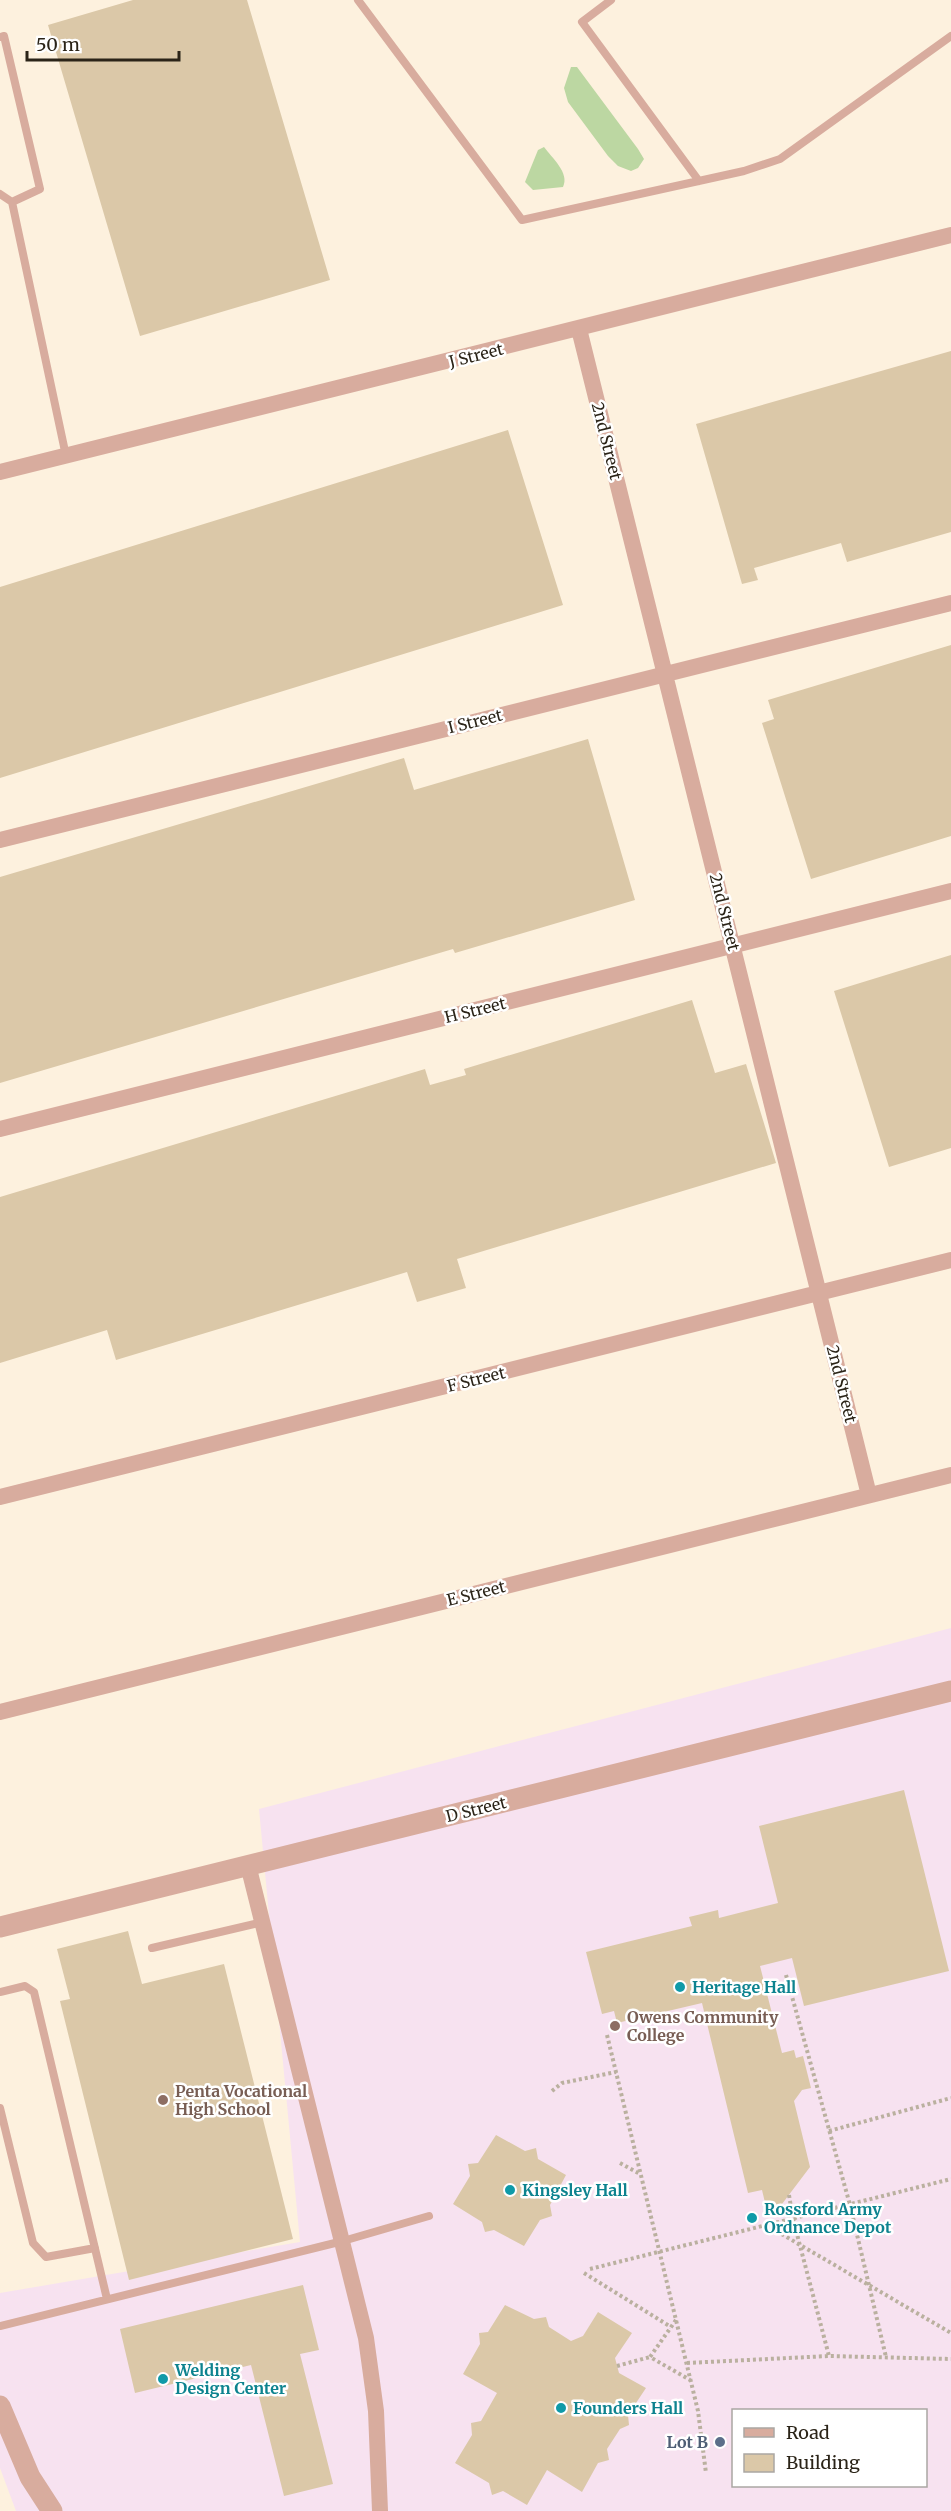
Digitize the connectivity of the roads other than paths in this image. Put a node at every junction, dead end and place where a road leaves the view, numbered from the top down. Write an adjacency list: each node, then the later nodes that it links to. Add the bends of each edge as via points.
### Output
1 (358, 0): 5 (lane, via 522,220)
2 (611, 0): 5 (lane, via 582,22)
3 (951, 36): 5 (lane, via 780,159)
4 (0, 37): 7 (lane, via 4,36 40,189)
5 (699, 181)
6 (0, 194): 7 (lane)
7 (12, 202): 10 (lane)
8 (951, 235): 9 (street, J Street)
9 (579, 330): 10 (street, J Street); 13 (street, 2nd Street)
10 (66, 456): 11 (street, J Street)
11 (0, 472)
12 (951, 603): 13 (street, I Street)
13 (666, 674): 14 (street, I Street); 16 (street, 2nd Street)
14 (0, 840)
15 (951, 891): 16 (street, H Street)
16 (733, 945): 17 (street, H Street); 19 (street, 2nd Street)
17 (0, 1129)
18 (951, 1260): 19 (street, F Street)
19 (819, 1294): 21 (street, 2nd Street); 22 (street, F Street)
20 (951, 1475): 21 (street, E Street)
21 (869, 1495): 24 (street, E Street)
22 (0, 1497)
23 (951, 1691): 25 (street, D Street)
24 (0, 1712)
25 (248, 1865): 26 (street); 27 (street, D Street)
26 (263, 1922): 28 (lane); 32 (street)
27 (0, 1927)
28 (152, 1948)
29 (0, 1992): 33 (lane, via 25,1986 34,1992)
30 (0, 2108): 33 (lane, via 33,2243 46,2257)
31 (429, 2216): 32 (lane)
32 (343, 2241): 34 (lane); 38 (street, via 372,2374)
33 (95, 2248): 34 (lane)
34 (107, 2299): 35 (lane)
35 (0, 2326)
36 (0, 2406): 37 (street, via 30,2477)
37 (52, 2511)
38 (380, 2511)

